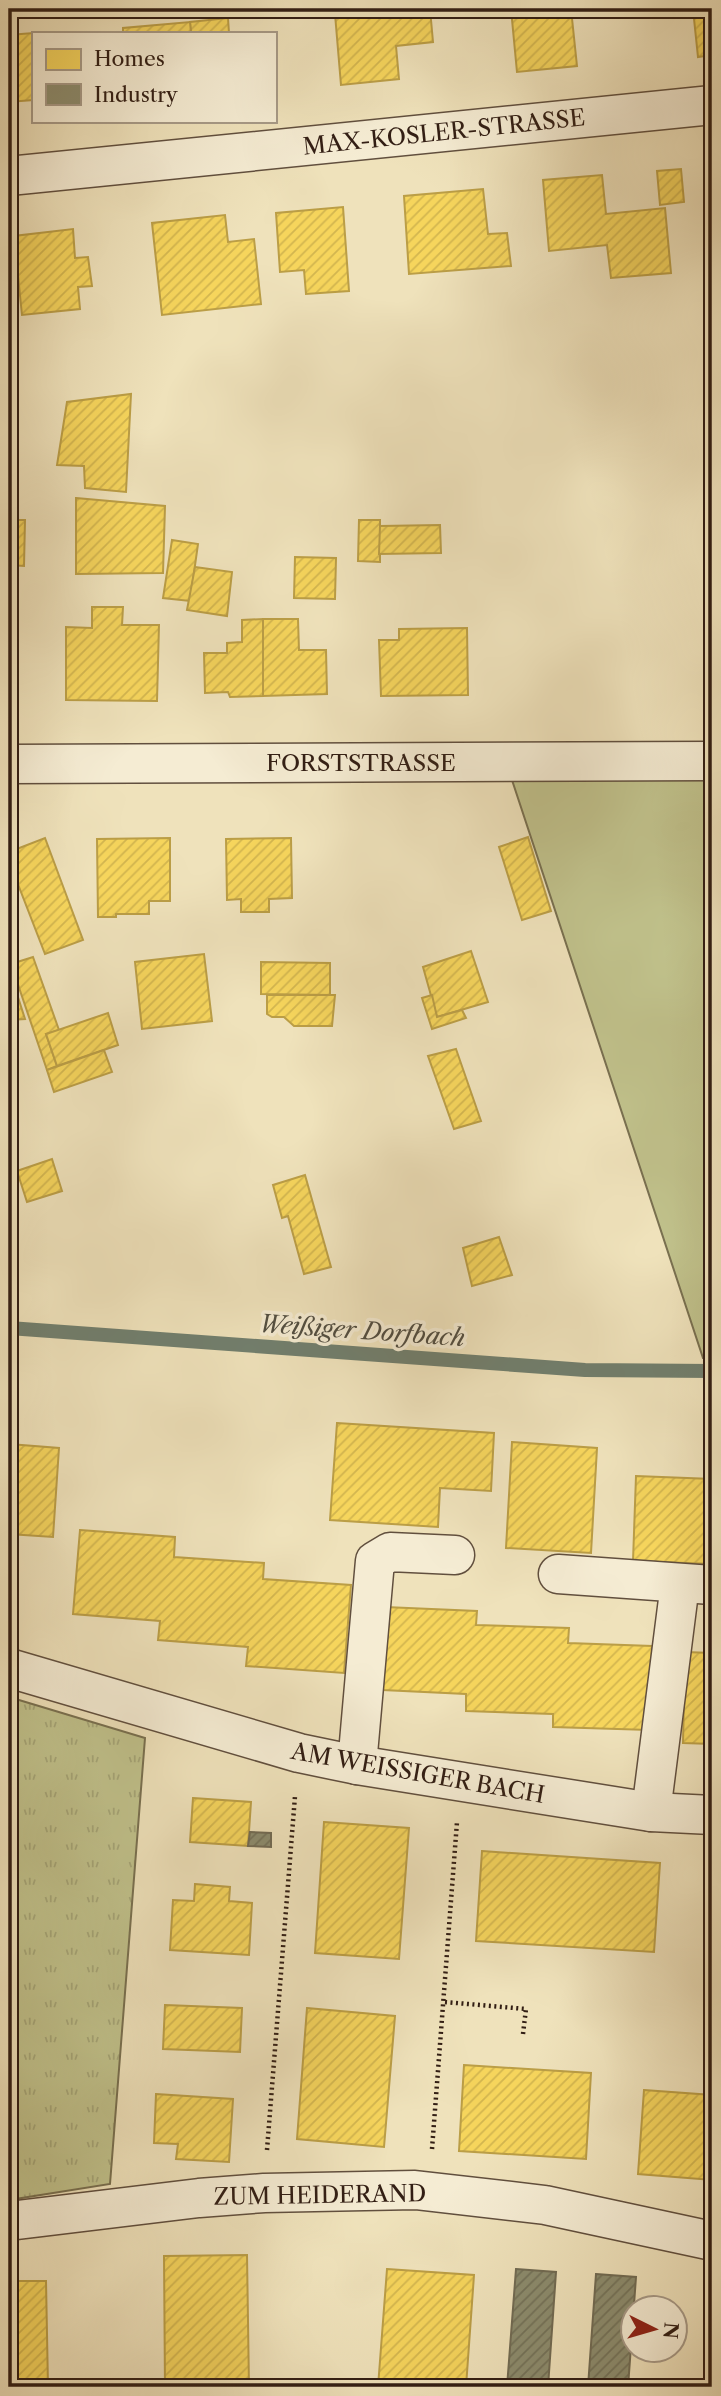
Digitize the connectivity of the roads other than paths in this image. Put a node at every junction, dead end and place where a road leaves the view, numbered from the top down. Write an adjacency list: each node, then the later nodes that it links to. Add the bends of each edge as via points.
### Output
1 (712, 105): 2 (street, MAX-KOSLER-STRASSE)
2 (9, 176)
3 (712, 761): 4 (street, FORSTSTRASSE)
4 (9, 764)
5 (455, 1555): 9 (street, via 390,1552 375,1561)
6 (558, 1574): 7 (street)
7 (696, 1585): 10 (street)
8 (9, 1668): 9 (street, AM WEISSIGER BACH, via 299,1753)
9 (357, 1765): 10 (street, AM WEISSIGER BACH)
10 (651, 1812): 11 (street, AM WEISSIGER BACH)
11 (712, 1815)
12 (9, 2221): 13 (street, ZUM HEIDERAND, via 200,2197 415,2190 545,2205)
13 (712, 2241)

